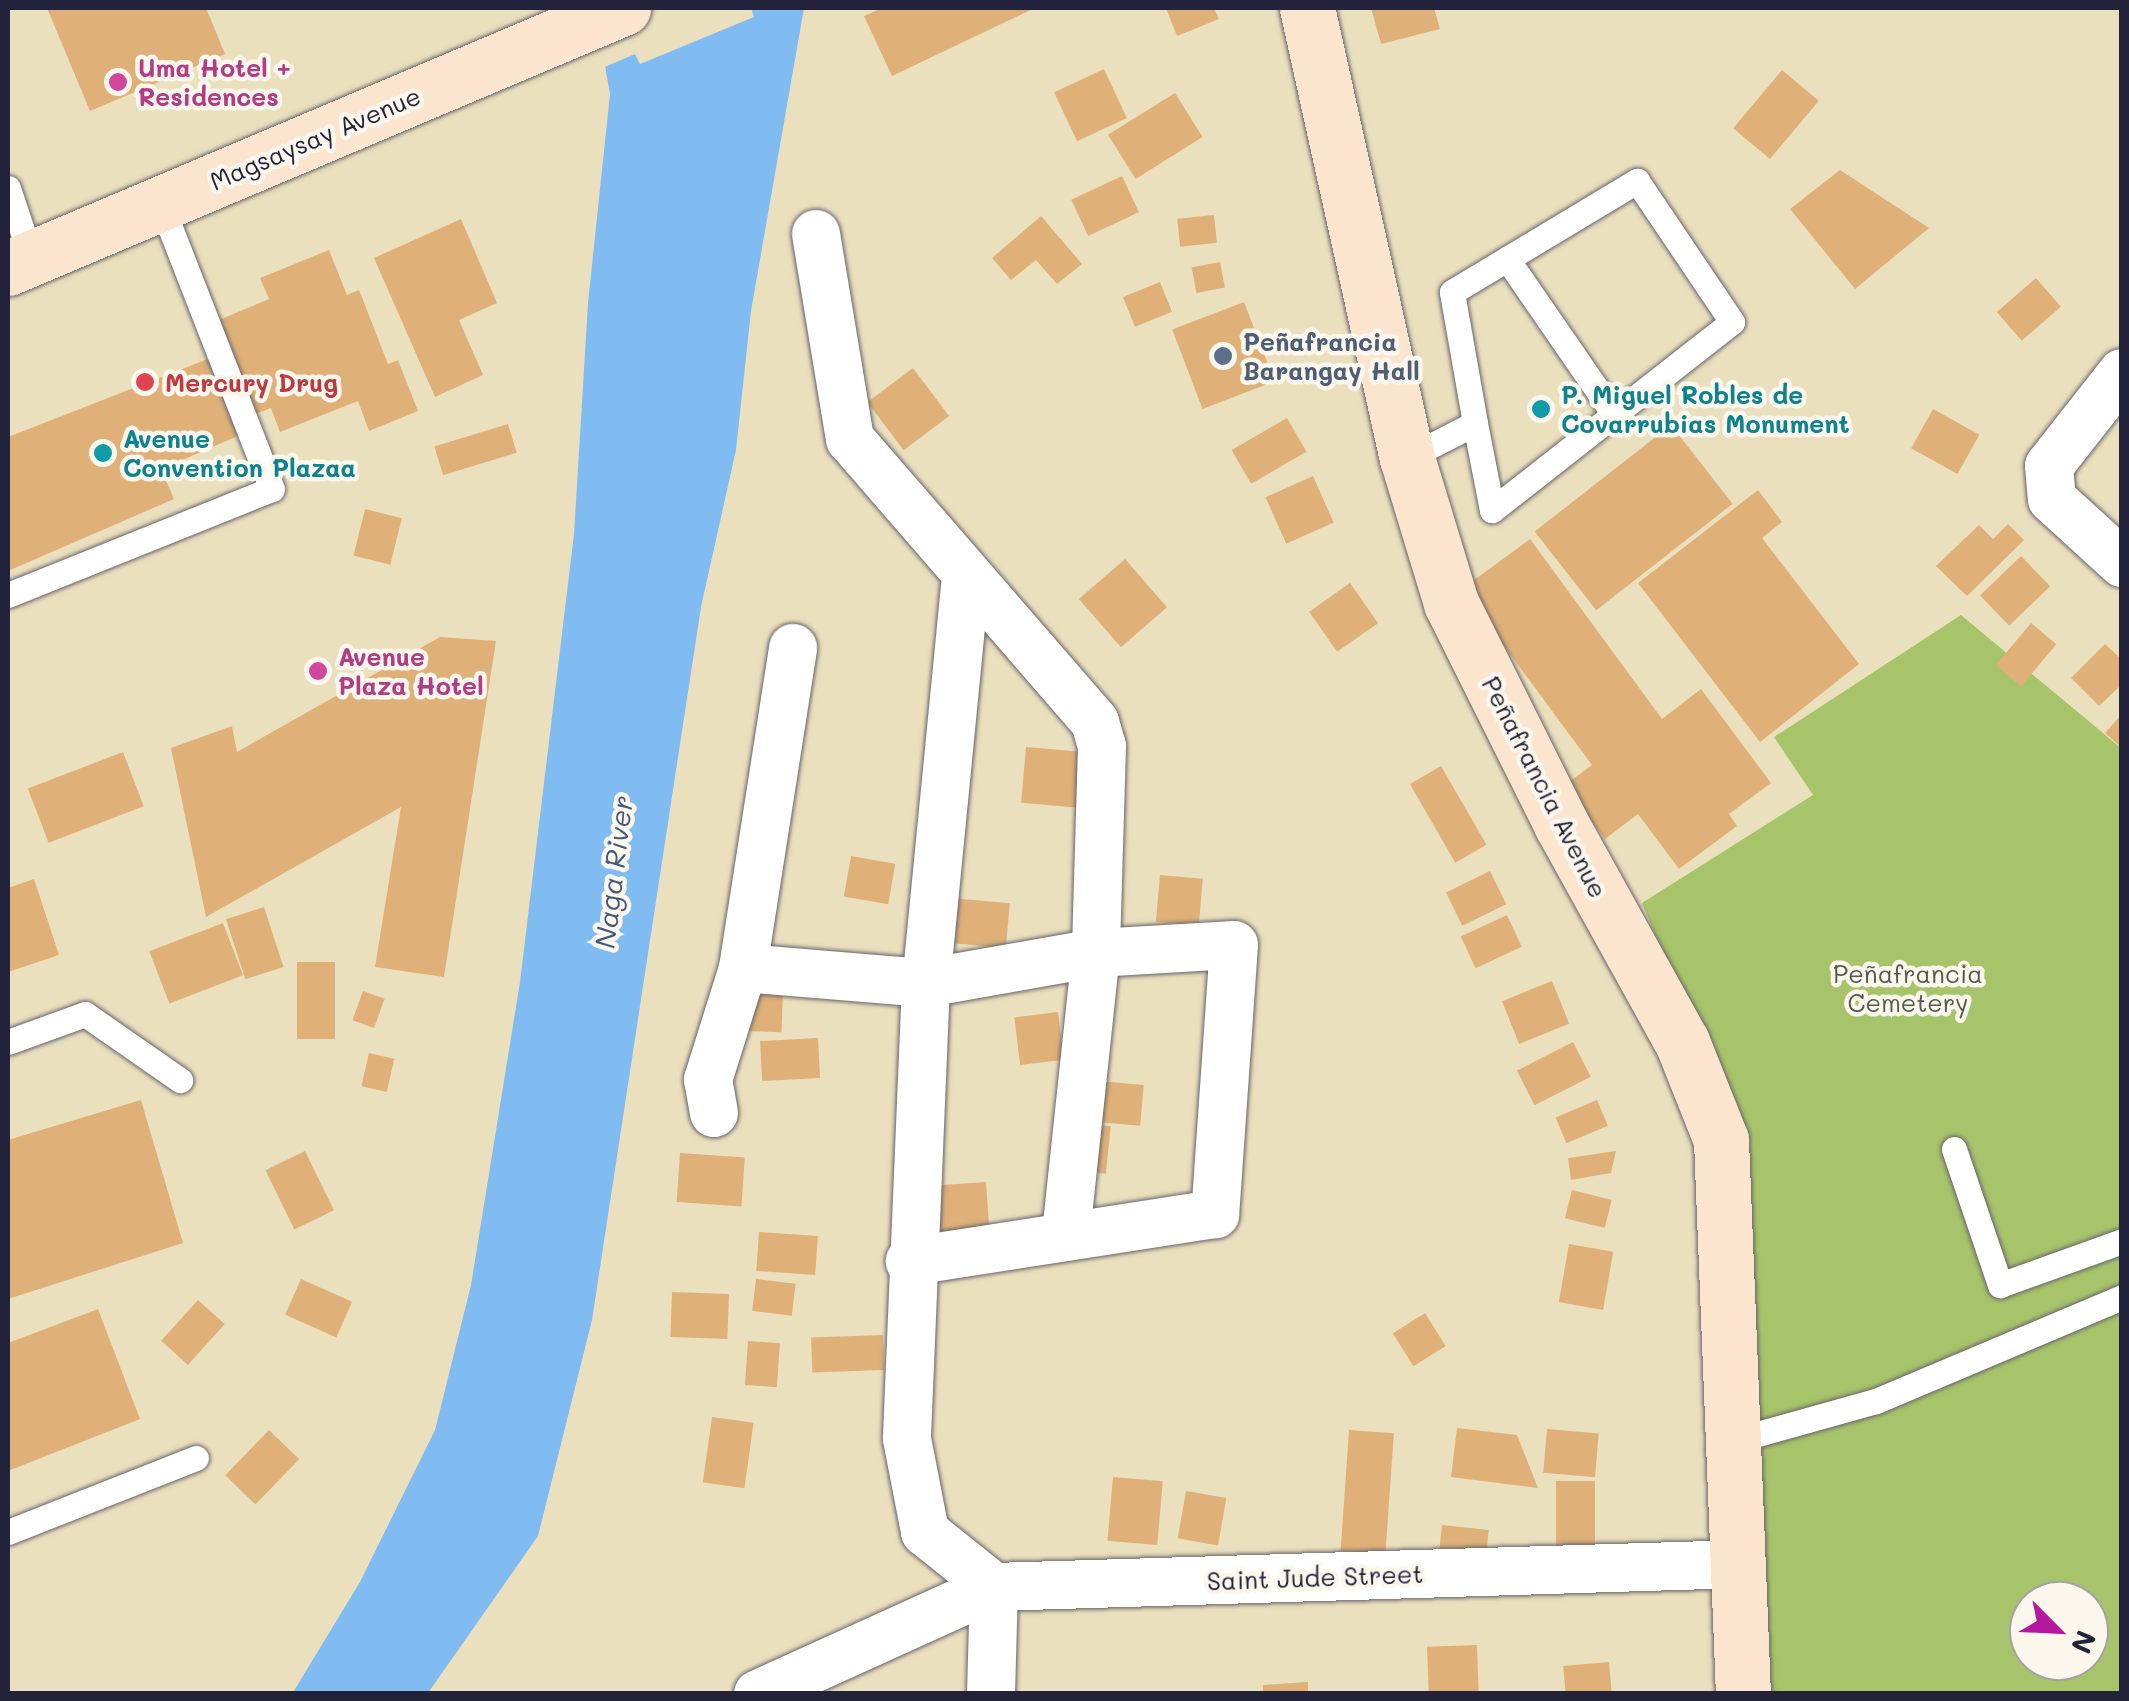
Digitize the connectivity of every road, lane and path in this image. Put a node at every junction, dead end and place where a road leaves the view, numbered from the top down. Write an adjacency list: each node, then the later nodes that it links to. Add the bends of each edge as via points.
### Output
1 (624, 8): 4 (main road, Magsaysay Avenue)
2 (1307, 8): 11 (main road, Peñafrancia Avenue)
3 (8, 188): 7 (lane)
4 (161, 205): 7 (main road, Magsaysay Avenue); 14 (lane, via 272,489)
5 (816, 234): 13 (street, via 850,439)
6 (1507, 259): 9 (lane); 9 (lane, via 1638,181 1732,322); 10 (lane, via 1452,292)
7 (19, 263)
8 (2122, 373): 12 (street, via 2049,466 2052,499)
9 (1614, 414): 10 (lane, via 1492,510)
10 (1475, 422): 11 (lane)
11 (1407, 458): 27 (main road, Peñafrancia Avenue, via 1451,603 1561,824 1682,1042 1720,1140)
12 (2122, 562)
13 (966, 576): 16 (street, via 1095,722 1102,746); 18 (street)
14 (8, 594)
15 (793, 648): 17 (street)
16 (1096, 954): 18 (street); 23 (street); 23 (street, via 1234,945 1225,1140 1216,1214)
17 (743, 968): 18 (street); 21 (street, via 708,1080)
18 (926, 983): 25 (street)
19 (8, 1042): 20 (lane, via 85,1014)
20 (180, 1080)
21 (714, 1113)
22 (1954, 1148): 24 (lane, via 2000,1285)
23 (1066, 1235): 25 (street)
24 (2122, 1241)
25 (910, 1261): 31 (street, via 908,1439 925,1532)
26 (2122, 1297): 27 (lane, via 1876,1401)
27 (1736, 1440): 30 (main road, Peñafrancia Avenue)
28 (196, 1458): 29 (lane)
29 (8, 1532)
30 (1742, 1564): 31 (street, Saint Jude Street); 34 (main road, Peñafrancia Avenue)
31 (994, 1586): 32 (street); 33 (street)
32 (758, 1694)
33 (991, 1694)
34 (1743, 1694)

